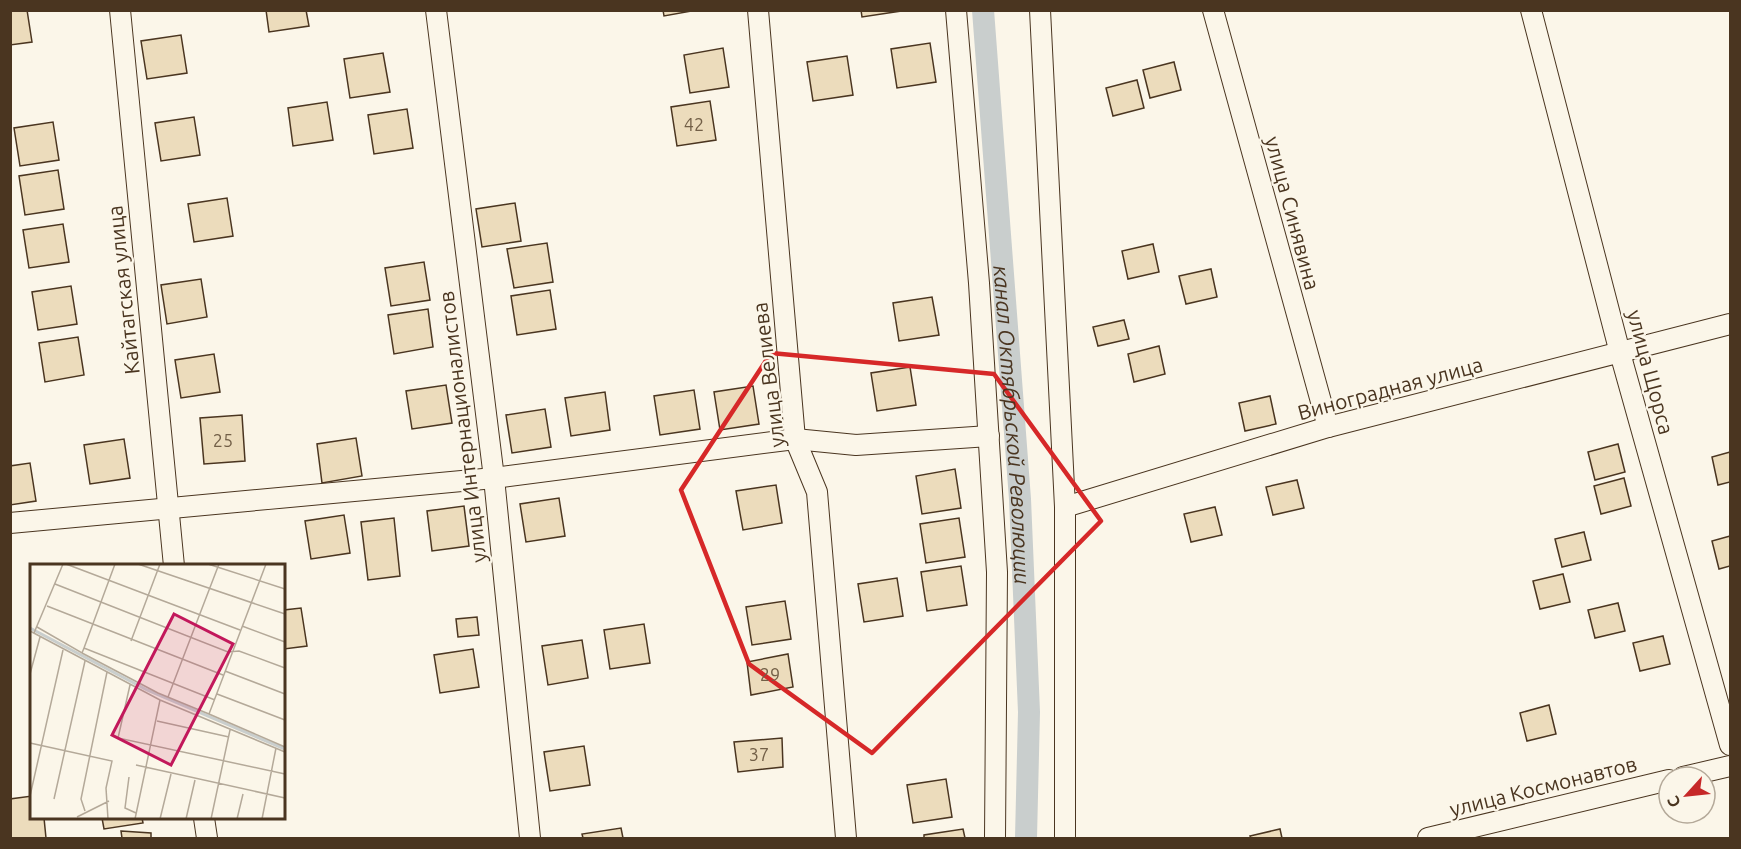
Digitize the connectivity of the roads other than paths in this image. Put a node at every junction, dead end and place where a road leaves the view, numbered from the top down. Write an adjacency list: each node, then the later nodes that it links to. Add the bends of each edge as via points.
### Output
1 (120, 10): 15 (street, Кайтагская улица)
2 (436, 10): 13 (street, улица Интернационалистов)
3 (758, 10): 12 (street, улица Велиева)
4 (956, 10): 11 (street)
5 (1040, 10): 14 (street)
6 (1213, 10): 10 (street, улица Синявина)
7 (1531, 10): 9 (street, улица Щорса)
8 (1731, 324): 9 (street, Виноградная улица)
9 (1620, 353): 10 (street, Виноградная улица); 18 (street, улица Щорса)
10 (1328, 427): 14 (street, Виноградная улица)
11 (989, 436): 12 (street, via 856,445); 24 (street, via 997,572)
12 (795, 439): 13 (street); 23 (street, улица Велиева, via 817,492)
13 (494, 478): 15 (street); 22 (street, улица Интернационалистов)
14 (1065, 507): 25 (street)
15 (168, 508): 16 (street); 17 (street, Кайтагская улица)
16 (10, 523)
17 (174, 564)
18 (1731, 745)
19 (1657, 783): 26 (street, улица Космонавтов)
20 (204, 819): 21 (street)
21 (207, 838)
22 (530, 838)
23 (846, 838)
24 (995, 838)
25 (1065, 838)
26 (1428, 838)

